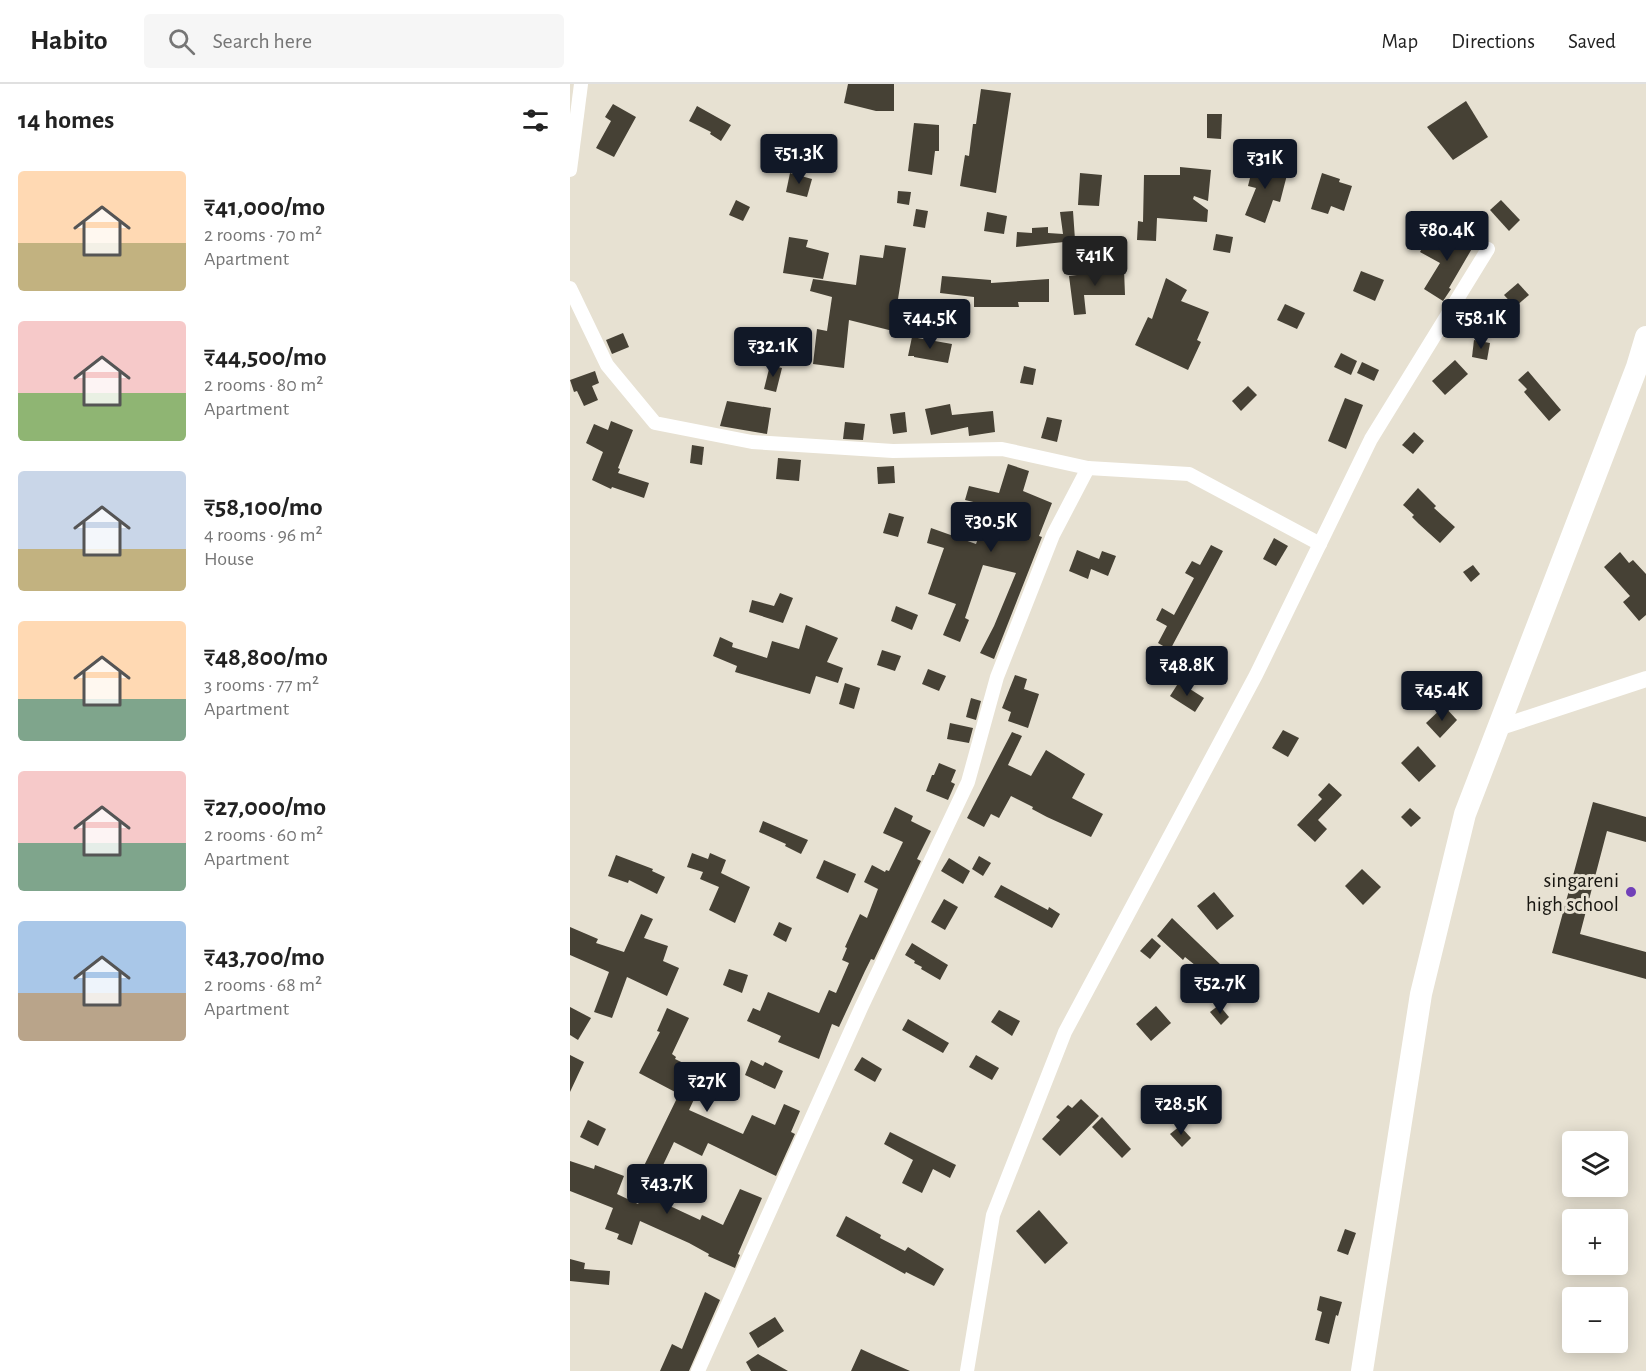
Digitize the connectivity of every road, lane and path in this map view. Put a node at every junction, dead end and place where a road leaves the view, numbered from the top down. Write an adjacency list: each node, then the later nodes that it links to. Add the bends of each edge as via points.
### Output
1 (581, 84): 2 (street)
2 (570, 170)
3 (1488, 249): 7 (street, via 1371,439)
4 (570, 288): 6 (street, via 608,365 656,423 752,442 894,451 1002,449)
5 (1646, 337): 9 (highway)
6 (1088, 468): 7 (street, via 1189,474); 10 (street, via 1053,535 998,677 968,782 861,1008)
7 (1320, 544): 11 (street, via 1256,675 1065,1032 993,1215)
8 (1646, 679): 9 (street)
9 (1498, 728): 12 (highway, via 1466,814 1421,994)
10 (698, 1371)
11 (967, 1371)
12 (1362, 1371)

